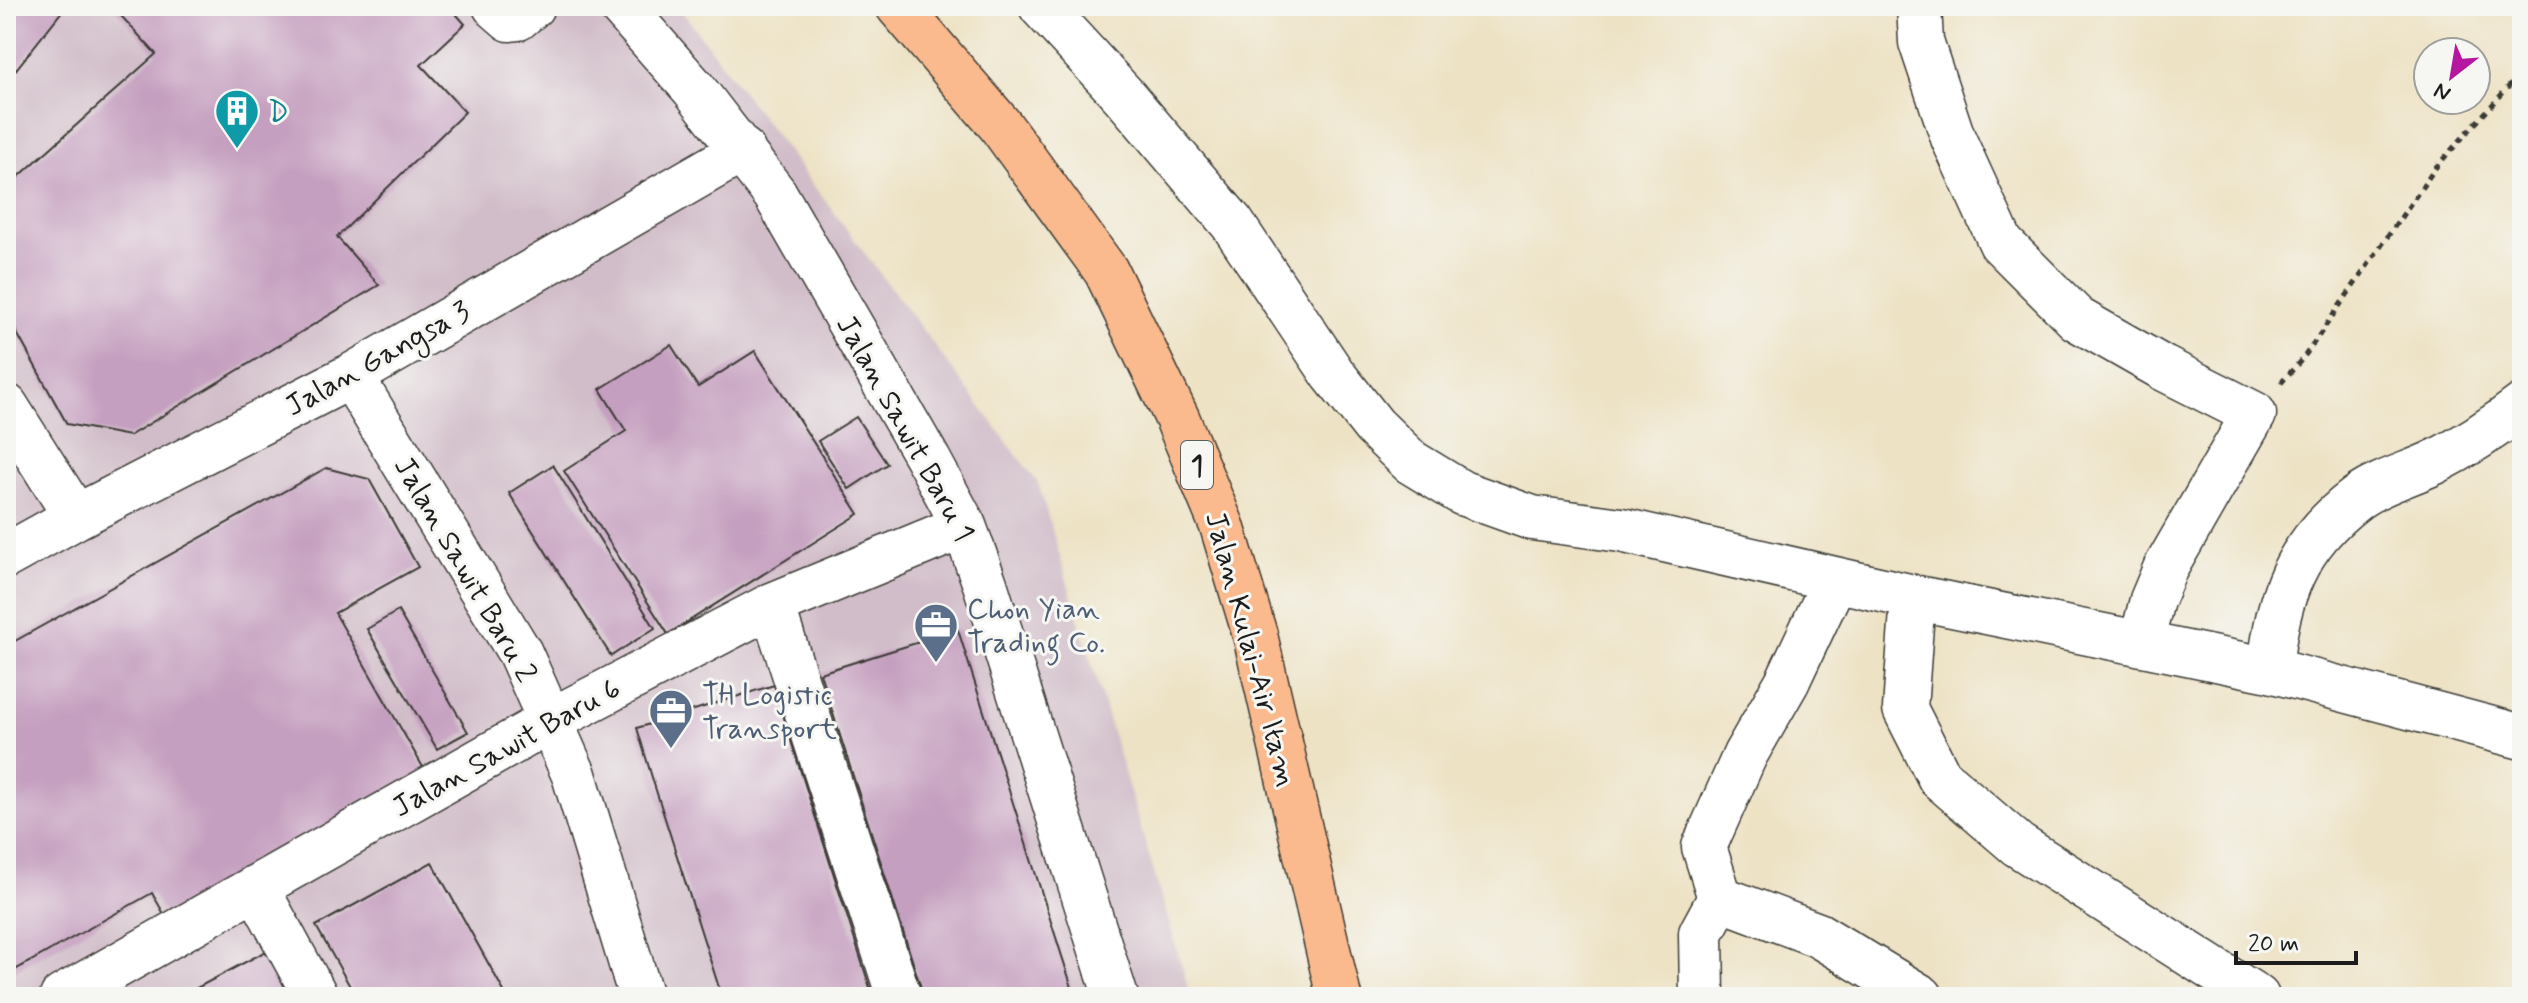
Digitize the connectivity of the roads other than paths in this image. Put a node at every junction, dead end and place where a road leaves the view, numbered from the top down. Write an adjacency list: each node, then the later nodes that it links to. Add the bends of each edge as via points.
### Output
1 (495, 6): 2 (street, via 510,19)
2 (532, 6)
3 (621, 6): 7 (street, Jalan Sawit Baru 1)
4 (898, 6): 29 (highway, Jalan Kulai-Air Itam / 1, via 1000,125 1106,271 1177,418 1222,526 1255,635)
5 (1041, 6): 14 (street, via 1232,223 1333,374 1411,462 1462,493 1532,518 1621,530)
6 (1919, 6): 17 (street, via 1921,42 1953,138 2001,243 2077,319 2254,414 2165,569)
7 (743, 150): 8 (street, Jalan Gangsa 3); 12 (street, Jalan Sawit Baru 1, via 775,194)
8 (351, 376): 11 (street, Jalan Gangsa 3); 19 (street, Jalan Sawit Baru 2, via 520,653)
9 (6, 406): 11 (street)
10 (2522, 406): 18 (street, via 2437,461 2359,497 2308,544 2284,591)
11 (76, 517): 13 (street, Jalan Gangsa 3)
12 (964, 526): 16 (street, Jalan Sawit Baru 6); 28 (street, Jalan Sawit Baru 1)
13 (6, 556)
14 (1835, 580): 15 (street); 22 (street, via 1704,847)
15 (1913, 597): 17 (street); 31 (street, via 1905,709 1940,778 2018,845)
16 (772, 605): 19 (street, Jalan Sawit Baru 6); 27 (street)
17 (2141, 644): 18 (street)
18 (2270, 670): 20 (street)
19 (550, 721): 21 (street, Jalan Sawit Baru 6); 26 (street, Jalan Sawit Baru 2, via 574,775)
20 (2522, 737)
21 (256, 887): 24 (street, Jalan Sawit Baru 6); 25 (street)
22 (1720, 898): 23 (street, via 1701,933); 30 (street, via 1818,935)
23 (1696, 988)
24 (62, 997)
25 (316, 997)
26 (641, 997)
27 (899, 997)
28 (1116, 997)
29 (1339, 997)
30 (1921, 997)
31 (2257, 997)

